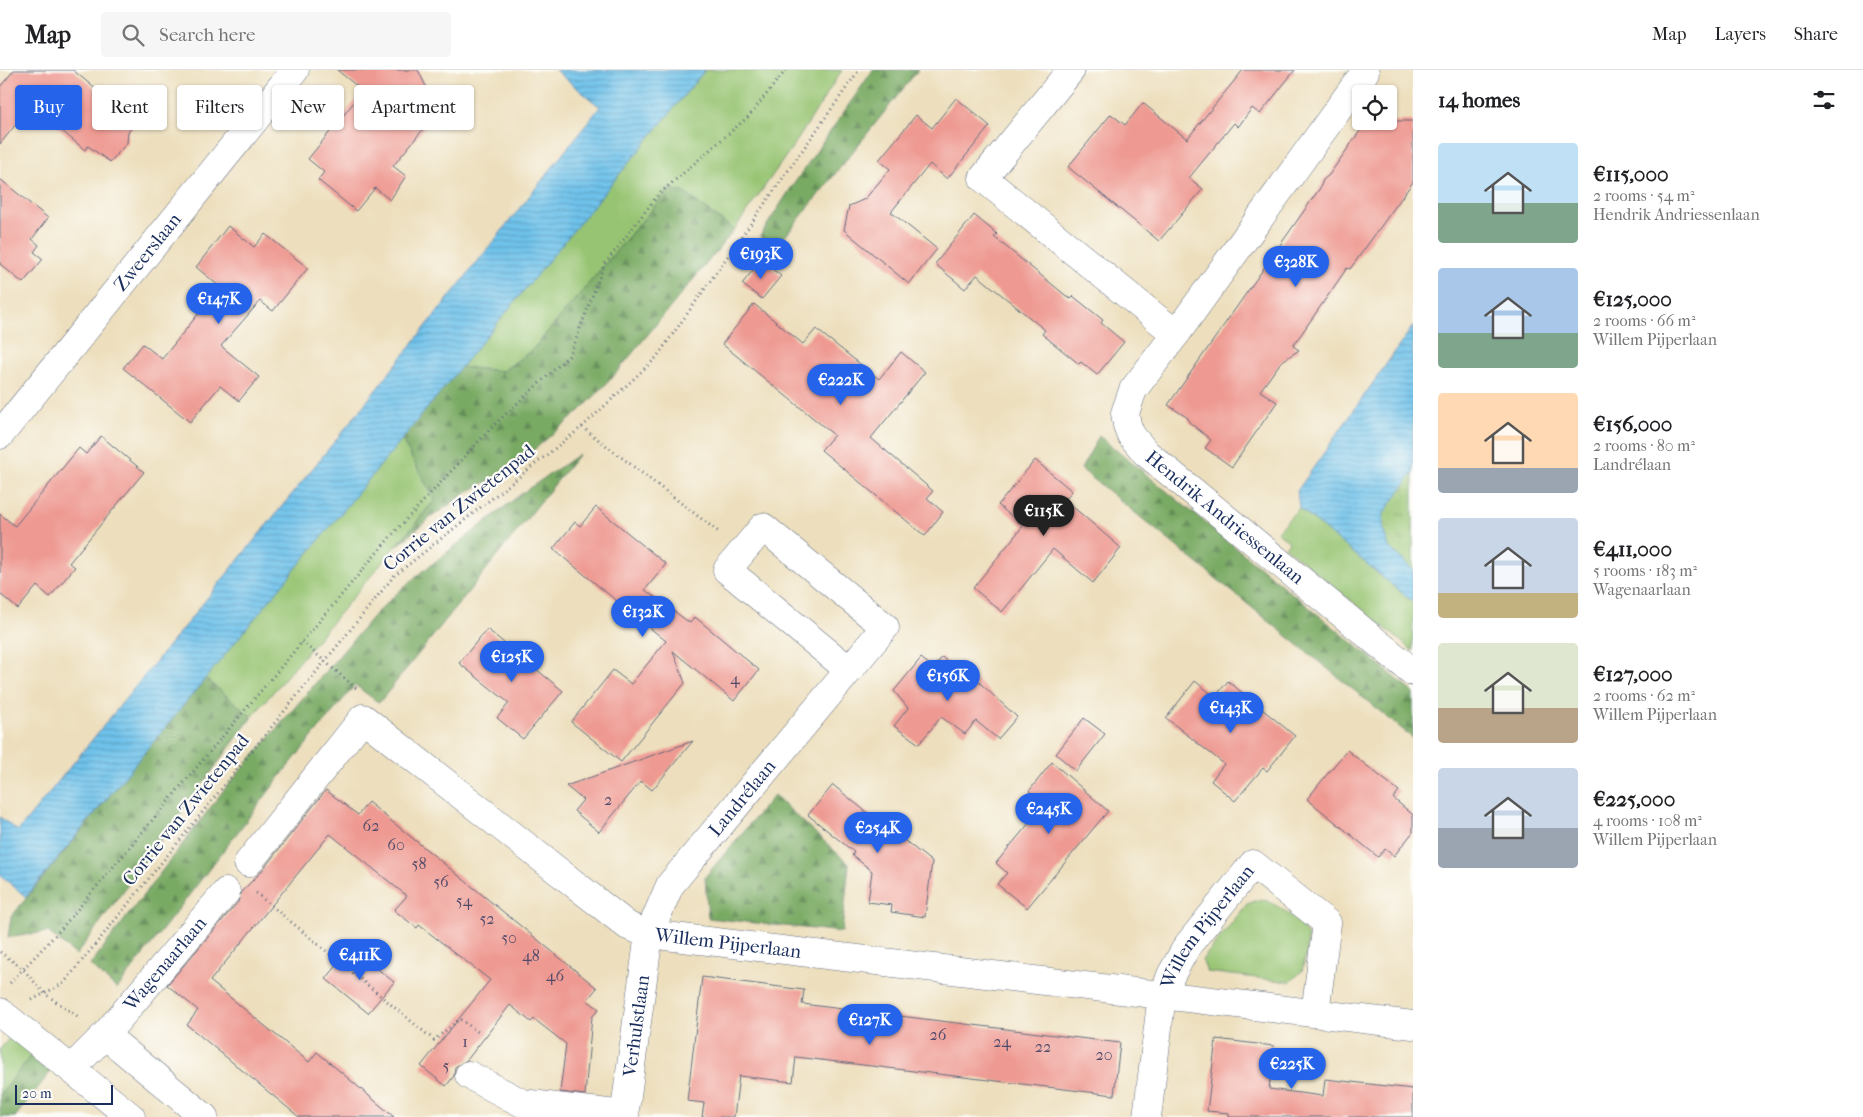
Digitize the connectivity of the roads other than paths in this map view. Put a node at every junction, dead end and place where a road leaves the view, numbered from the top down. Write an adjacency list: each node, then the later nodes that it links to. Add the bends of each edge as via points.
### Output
1 (295, 70): 5 (street, Zweerslaan)
2 (1071, 70): 4 (street, via 983,178)
3 (1363, 70): 4 (street, Hendrik Andriessenlaan, via 1365,72)
4 (1176, 334): 7 (street, Hendrik Andriessenlaan, via 1133,390 1125,413 1131,435 1177,479)
5 (0, 435)
6 (848, 670): 6 (street, Landrélaan, via 884,627 763,527 727,570); 10 (street, Landrélaan, via 670,885)
7 (1413, 672)
8 (248, 863): 10 (street, Willem Pijperlaan, via 363,718 628,926)
9 (226, 892): 15 (street, Wagenaarlaan)
10 (649, 934): 11 (street, Willem Pijperlaan); 18 (street, Verhulstlaan)
11 (1162, 996): 13 (street, Willem Pijperlaan); 13 (street, Willem Pijperlaan, via 1187,946 1253,864 1327,923); 21 (street)
12 (3, 1005): 16 (street)
13 (1315, 1013): 14 (street, Willem Pijperlaan)
14 (1413, 1025)
15 (105, 1036): 16 (street, Wagenaarlaan); 20 (street)
16 (72, 1068): 19 (street)
17 (469, 1075): 18 (street, Verhulstlaan, via 522,1103)
18 (625, 1116)
19 (131, 1117)
20 (204, 1117)
21 (1147, 1117)

